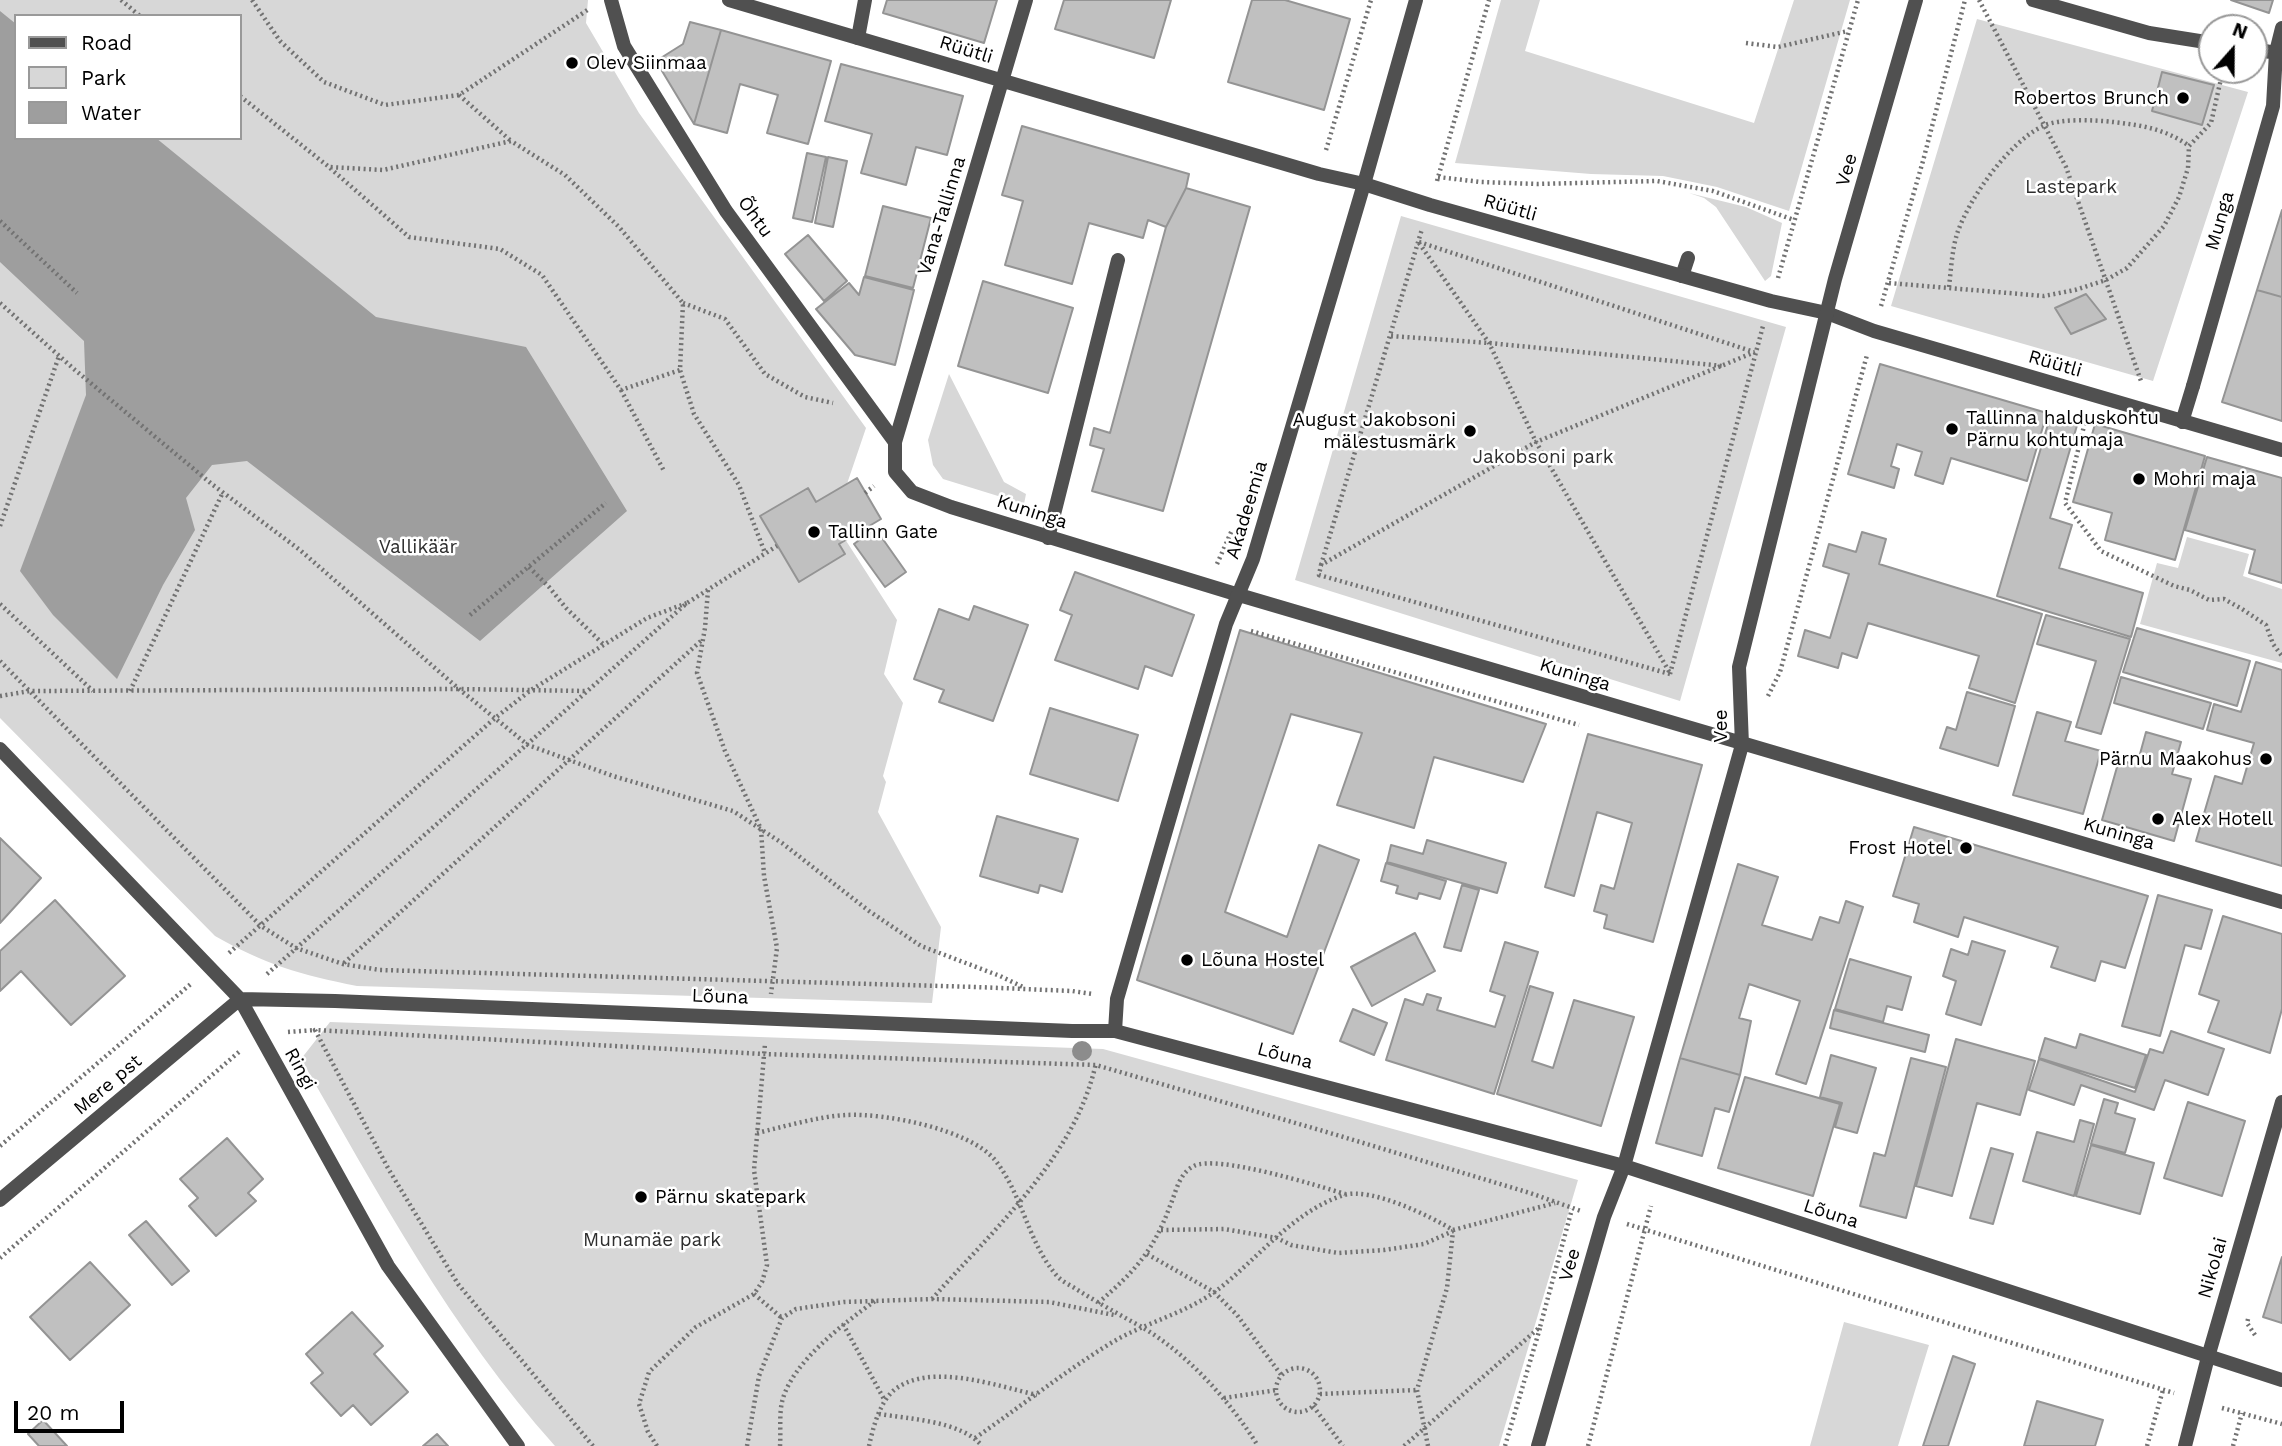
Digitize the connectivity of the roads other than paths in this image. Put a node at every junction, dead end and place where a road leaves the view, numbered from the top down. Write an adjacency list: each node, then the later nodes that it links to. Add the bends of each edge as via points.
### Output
1 (611, 0): 19 (street, Õhtu, via 624,46 726,211)
2 (729, 0): 9 (street, Rüütli)
3 (865, 0): 9 (street)
4 (1026, 0): 12 (street, Vana-Tallinna)
5 (1416, 0): 13 (street, Akadeemia)
6 (1916, 0): 17 (street, Vee)
7 (2033, 0): 10 (street, via 2149,33)
8 (2282, 28): 11 (street, Munga)
9 (859, 38): 12 (street, Rüütli)
10 (2198, 41)
11 (2279, 53): 18 (street, Munga, via 2273,106)
12 (1002, 80): 13 (street, Rüütli); 19 (street, Vana-Tallinna)
13 (1364, 184): 16 (street, Rüütli); 22 (street, Akadeemia)
14 (1688, 258): 16 (street)
15 (1118, 260): 21 (street)
16 (1682, 276): 17 (street, Rüütli)
17 (1827, 313): 18 (street, Rüütli); 23 (street, Vee, via 1739,667)
18 (2182, 422): 20 (street, Rüütli)
19 (895, 442): 21 (street, Kuninga, via 895,472 912,492)
20 (2282, 450)
21 (1048, 538): 22 (street, Kuninga)
22 (1239, 595): 23 (street, Kuninga); 27 (street, Akadeemia, via 1226,624 1117,999)
23 (1742, 745): 25 (street, Kuninga); 29 (street, Vee)
24 (0, 749): 26 (street, Ringi)
25 (2282, 902)
26 (240, 999): 27 (street, Lõuna); 30 (street, Mere pst); 33 (street, Ringi, via 388,1266)
27 (1115, 1031): 29 (street, Lõuna)
28 (2282, 1102): 31 (street, Nikolai)
29 (1624, 1166): 31 (street, Lõuna); 34 (street, Vee, via 1604,1217)
30 (0, 1200)
31 (2208, 1357): 32 (street, Lõuna); 35 (street, Nikolai)
32 (2282, 1380)
33 (518, 1446)
34 (1538, 1446)
35 (2185, 1446)

